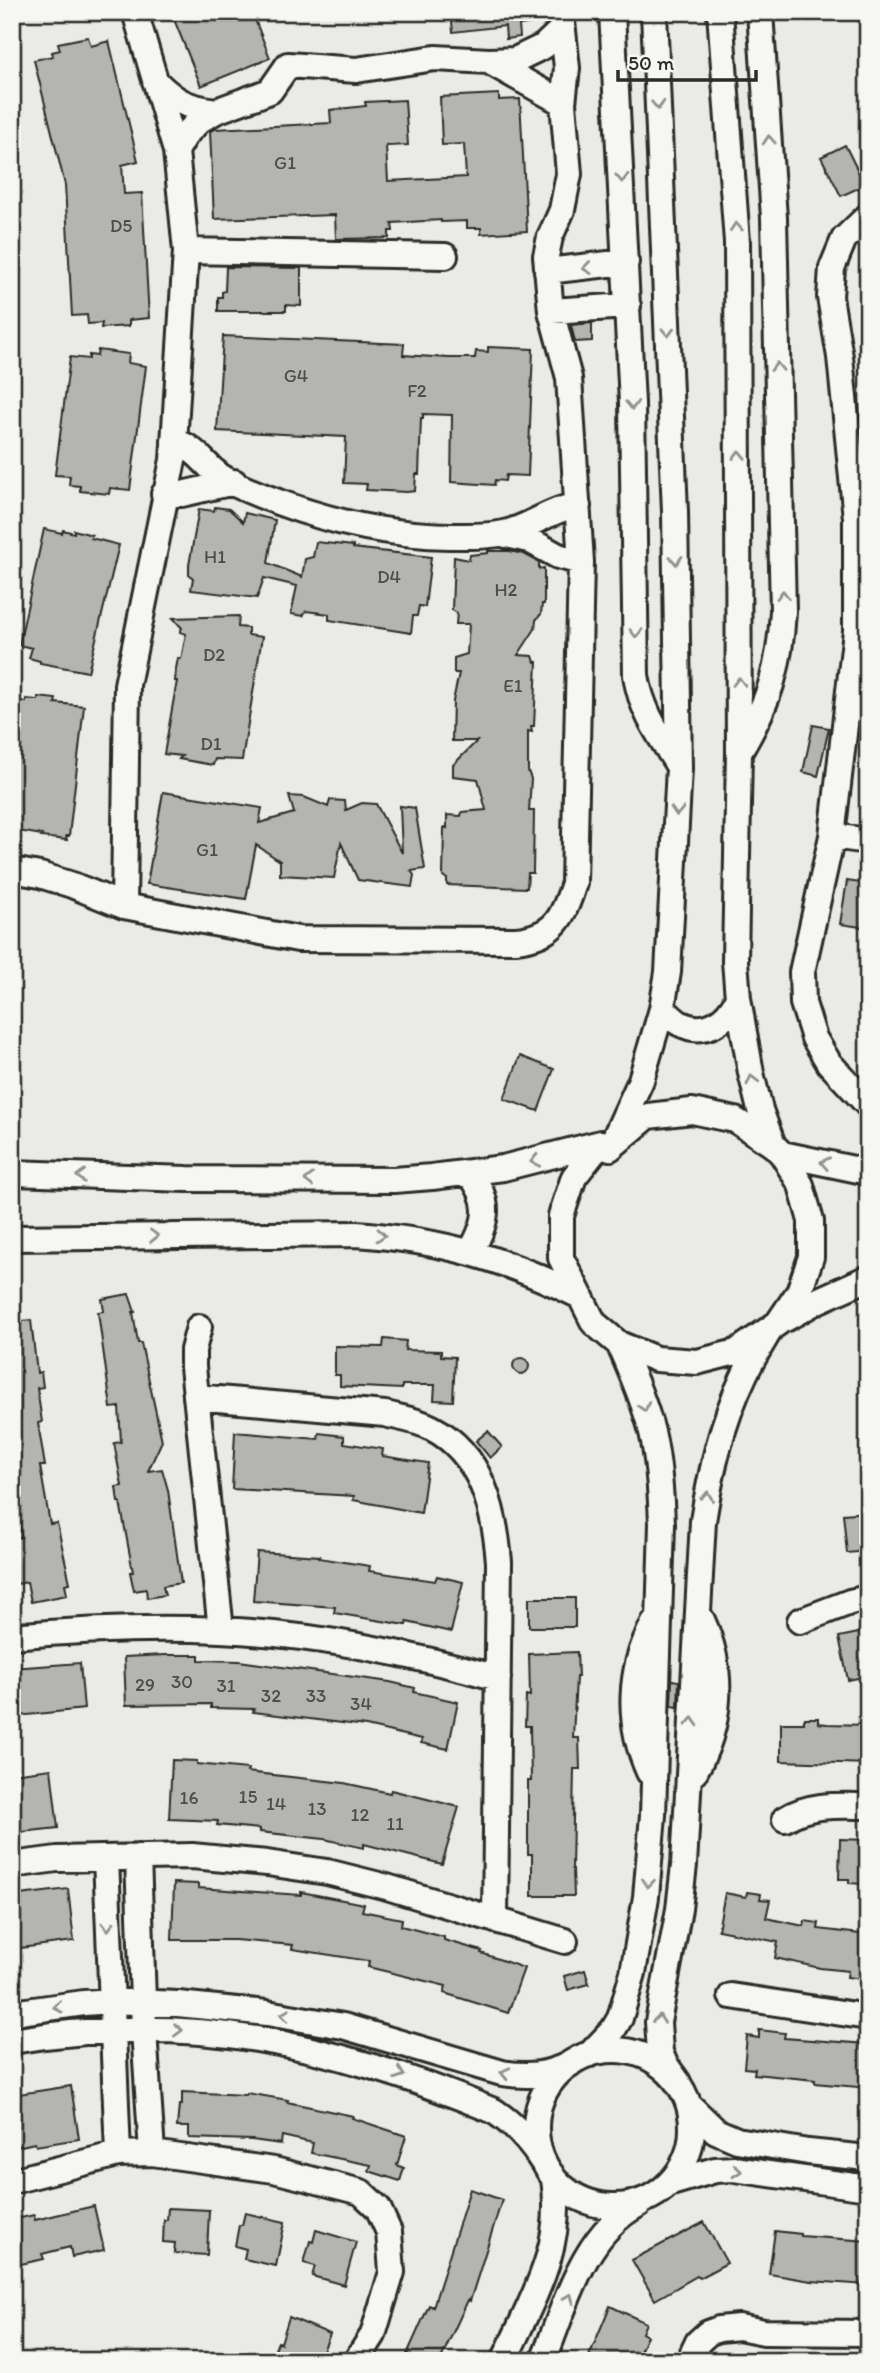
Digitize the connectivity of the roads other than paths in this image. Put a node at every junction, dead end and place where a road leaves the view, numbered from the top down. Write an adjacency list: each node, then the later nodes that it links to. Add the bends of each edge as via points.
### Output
1 (135, 12): 8 (street)
2 (612, 12): 15 (street, one-way to 15)
3 (654, 12): 26 (street, one-way to 26, via 675,512)
4 (720, 12): 25 (street, one-way to 4, via 737,242)
5 (760, 12): 25 (street, one-way to 5, via 773,685 783,611 774,219)
6 (562, 21): 7 (street, via 544,46 515,60); 9 (street, via 567,68)
7 (489, 61): 9 (street); 10 (street, via 435,58 356,70 288,65 270,91)
8 (155, 81): 10 (street, via 172,98 193,108); 11 (street)
9 (563, 103): 16 (street, via 569,174 562,210 550,237)
10 (216, 111): 11 (street, via 186,134)
11 (176, 151): 13 (street)
12 (868, 216): 27 (street, via 844,239 832,268 830,297 855,504 858,584)
13 (186, 251): 14 (street); 19 (street)
14 (445, 256)
15 (626, 262): 16 (street, one-way to 16); 17 (street)
16 (547, 271): 18 (street)
17 (628, 306): 18 (street); 26 (street, one-way to 26, via 636,675 647,717)
18 (551, 311): 22 (street, via 569,379)
19 (174, 441): 20 (street, via 190,447 222,477); 21 (street)
20 (234, 482): 21 (street); 23 (street, via 297,509 364,527 432,536)
21 (164, 494): 30 (street, via 127,685)
22 (578, 506): 23 (street); 24 (street)
23 (502, 534): 24 (street)
24 (581, 562): 30 (street, via 574,883 561,918 549,931 516,940 298,939)
25 (739, 752): 31 (street)
26 (680, 768): 32 (street, one-way to 32)
27 (832, 836): 28 (street); 33 (street, via 802,972 803,1003 814,1038 829,1063)
28 (868, 841)
29 (12, 870): 30 (street, via 72,884)
30 (124, 906)
31 (738, 998): 32 (street, via 732,1012 706,1028 677,1022); 35 (street, one-way to 31, via 760,1110)
32 (662, 1009): 34 (street, via 641,1080)
33 (868, 1105)
34 (605, 1146): 35 (street, via 648,1116 692,1111 736,1120); 38 (street, one-way to 38); 42 (street, via 575,1177 561,1216 561,1258)
35 (777, 1149): 36 (street, one-way to 35); 44 (street, via 802,1185 811,1220 811,1257 799,1292)
36 (868, 1172)
37 (12, 1173): 38 (street, one-way to 37, via 356,1180)
38 (469, 1173): 40 (street, via 482,1192 486,1213)
39 (12, 1238): 40 (street, one-way to 40, via 356,1234)
40 (471, 1251): 42 (street)
41 (868, 1278): 44 (street)
42 (580, 1296): 45 (street, via 594,1324)
43 (199, 1327): 46 (street, via 193,1350)
44 (774, 1327): 45 (street, via 736,1352 697,1362 656,1359); 48 (street, one-way to 44, via 711,1471 745,1375)
45 (619, 1344): 49 (street, one-way to 49, via 652,1432 660,1478)
46 (196, 1397): 51 (street); 55 (street, via 385,1414 422,1423 453,1443 479,1476 495,1520)
47 (868, 1598): 50 (street)
48 (698, 1610): 54 (street); 59 (street, via 717,1667 718,1698 714,1728)
49 (659, 1613): 53 (street); 58 (street, via 645,1639 632,1697 634,1727)
50 (800, 1621)
51 (221, 1630): 52 (street, via 114,1629); 55 (street, via 355,1646)
52 (12, 1636)
53 (658, 1645): 54 (street); 56 (street)
54 (696, 1645): 57 (street, one-way to 54)
55 (498, 1678): 65 (street)
56 (655, 1756): 57 (street); 58 (street)
57 (690, 1757): 59 (street)
58 (654, 1783): 75 (street, one-way to 75, via 651,1848 633,1973 613,2030)
59 (689, 1783): 76 (street, one-way to 59, via 660,2052 658,2022 679,1909)
60 (868, 1806): 61 (street, via 815,1808)
61 (785, 1819)
62 (138, 1857): 63 (street); 65 (street, via 192,1856 327,1872); 69 (street)
63 (106, 1858): 64 (street); 68 (street, one-way to 68)
64 (12, 1865)
65 (495, 1920): 66 (street)
66 (565, 1941)
67 (732, 1996): 71 (street)
68 (111, 2001): 69 (street); 70 (street, one-way to 70); 72 (street)
69 (143, 2002): 73 (street); 75 (street, one-way to 69, via 545,2074 520,2076 307,2018)
70 (12, 2013)
71 (868, 2017)
72 (113, 2029): 73 (street); 74 (street); 79 (street)
73 (144, 2030): 78 (street); 81 (street, one-way to 81, via 201,2031 270,2040 388,2070 494,2111 524,2135)
74 (12, 2041)
75 (580, 2059): 76 (street, via 611,2050 633,2052 658,2063); 81 (street, via 554,2078 542,2097 536,2140)
76 (678, 2082): 77 (street)
77 (690, 2106): 80 (street, via 716,2131 737,2140); 83 (street, via 693,2133 686,2160)
78 (152, 2153): 79 (street); 87 (street, via 274,2170 361,2192 378,2208 389,2231 391,2272 373,2335)
79 (118, 2154): 82 (street)
80 (868, 2158)
81 (548, 2170): 85 (street, via 570,2194 595,2205 623,2207); 88 (street, via 557,2216 551,2251)
82 (12, 2181)
83 (671, 2183): 84 (street, one-way to 84, via 716,2169 734,2169); 85 (street)
84 (868, 2189)
85 (649, 2199): 89 (street, one-way to 85, via 596,2242 617,2218)
86 (868, 2333): 90 (street, via 719,2329 698,2342)
87 (356, 2361)
88 (504, 2361)
89 (543, 2361)
90 (689, 2361)

